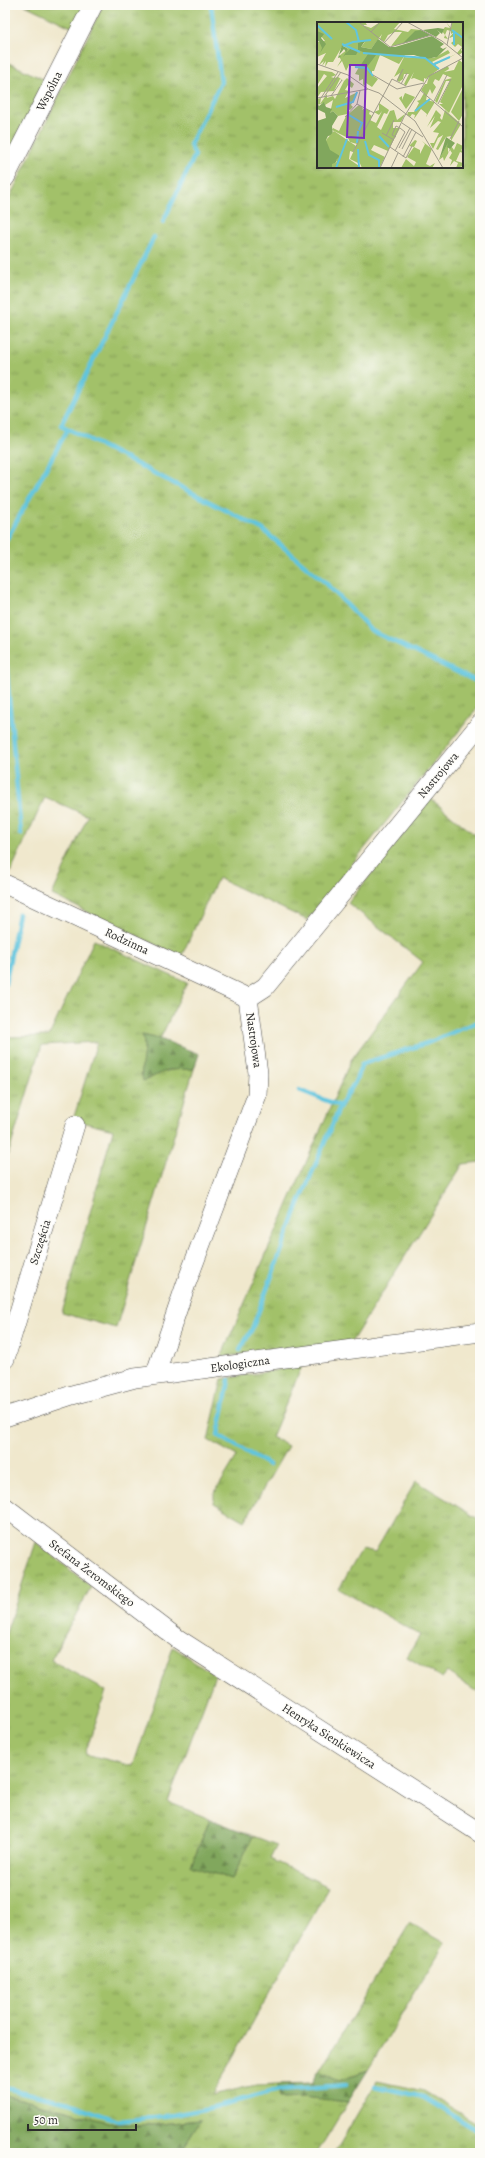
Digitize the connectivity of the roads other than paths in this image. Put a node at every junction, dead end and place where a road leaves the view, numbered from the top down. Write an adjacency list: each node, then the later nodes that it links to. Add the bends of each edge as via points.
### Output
1 (93, 5): 2 (street, Wspólna)
2 (5, 178)
3 (480, 724): 5 (street, Nastrojowa, via 265,987)
4 (5, 884): 5 (street, Rodzinna)
5 (248, 998): 9 (street, Nastrojowa, via 258,1072 257,1095 186,1284)
6 (75, 1126): 8 (street, Szczęścia)
7 (480, 1332): 9 (street, Ekologiczna)
8 (5, 1359)
9 (155, 1375): 10 (street, Ekologiczna, via 118,1382)
10 (5, 1416)
11 (5, 1507): 12 (street, Stefana Żeromskiego)
12 (178, 1639): 13 (street, Henryka Sienkiewicza)
13 (480, 1833)

